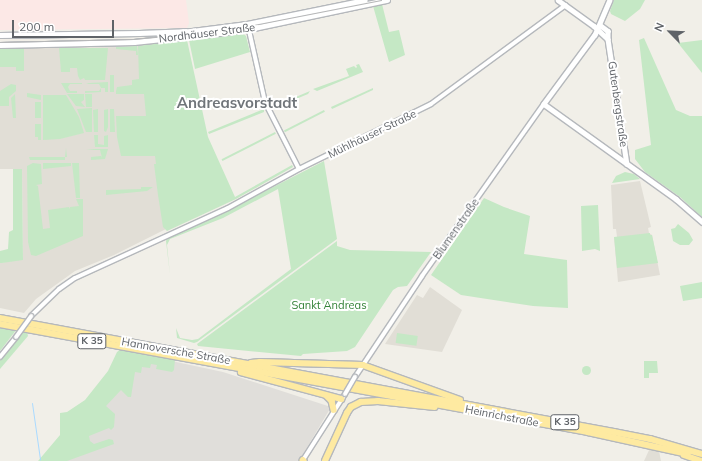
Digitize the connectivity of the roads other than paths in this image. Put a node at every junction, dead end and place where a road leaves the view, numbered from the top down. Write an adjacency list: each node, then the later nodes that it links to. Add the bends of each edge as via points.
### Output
1 (365, 0): 7 (main road, Nordhäuser Straße)
2 (388, 0): 7 (main road, Nordhäuser Straße)
3 (558, 0): 5 (main road)
4 (610, 0): 6 (main road, Blumenstraße)
5 (566, 5): 8 (main road); 14 (street, Mühlhäuser Straße, via 431,104)
6 (600, 25): 8 (main road, Blumenstraße); 10 (main road, Gutenbergstraße, via 608,31)
7 (248, 26): 9 (main road, Nordhäuser Straße, via 166,32); 11 (main road, Nordhäuser Straße, via 134,42); 14 (street, via 265,102)
8 (598, 30): 10 (main road, via 606,35); 12 (main road, Blumenstraße)
9 (0, 35)
10 (609, 43): 13 (main road, Gutenbergstraße)
11 (0, 45)
12 (544, 104): 13 (main road); 20 (street, Blumenstraße)
13 (627, 164): 15 (main road, via 676,199)
14 (299, 169): 18 (street, Mühlhäuser Straße, bridge, via 228,208 75,278 59,289 32,316)
15 (702, 222)
16 (0, 318): 19 (highway, Hannoversche Straße / K 35)
17 (0, 324): 21 (highway, Hannoversche Straße / K 35)
18 (0, 357)
19 (247, 364): 20 (highway, via 260,362); 22 (highway, Hannoversche Straße / K 35)
20 (363, 365): 24 (street, Blumenstraße, bridge); 25 (highway)
21 (228, 366): 22 (highway, Hannoversche Straße / K 35); 23 (highway, via 234,370)
22 (351, 386): 25 (highway, Heinrichstraße / K 35); 26 (highway, Heinrichstraße / K 35)
23 (325, 395): 24 (highway); 27 (highway, via 332,401)
24 (343, 397): 27 (street, Blumenstraße)
25 (474, 405): 28 (highway, Heinrichstraße / K 35, via 614,432)
26 (447, 406): 28 (highway, Heinrichstraße / K 35); 33 (highway, via 442,408 378,401 361,402 351,407 347,413)
27 (334, 410): 32 (street, Blumenstraße)
28 (672, 447): 29 (highway, K 35, via 677,444); 30 (highway, Heinrichstraße / K 35); 31 (highway, Heinrichstraße / K 35); 34 (highway, K 35)
29 (702, 450)
30 (702, 454)
31 (702, 458)
32 (303, 461)
33 (325, 461)
34 (701, 461)

